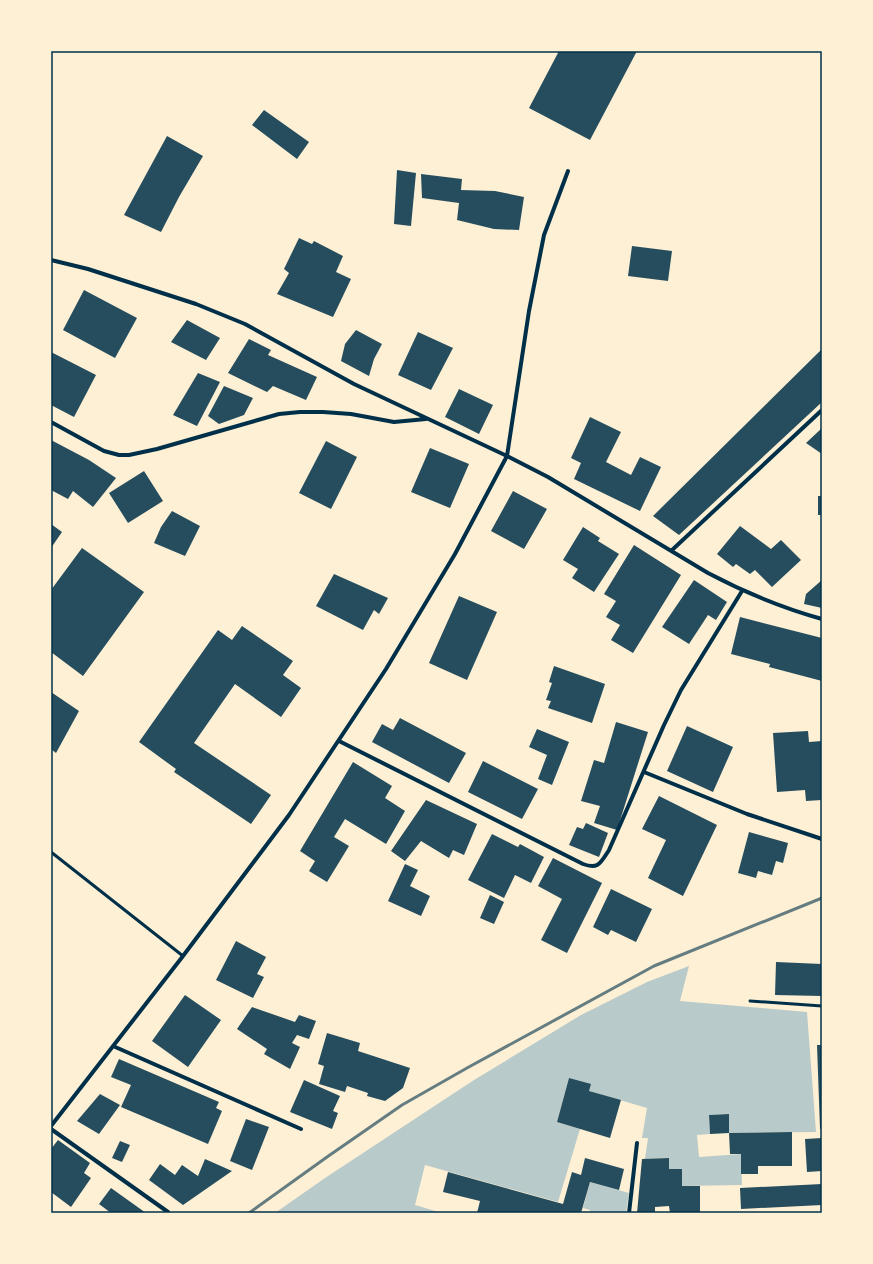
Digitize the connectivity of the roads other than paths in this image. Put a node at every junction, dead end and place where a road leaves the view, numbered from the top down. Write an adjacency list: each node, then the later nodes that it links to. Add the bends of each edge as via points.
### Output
1 (568, 172): 6 (street, via 544,234)
2 (51, 260): 4 (street, via 88,269 223,315 354,384)
3 (822, 410): 7 (street)
4 (428, 419): 5 (street, via 394,422 351,414 279,414 129,455 104,451); 6 (street)
5 (51, 422)
6 (506, 456): 7 (street, via 548,477); 10 (street, via 455,554)
7 (671, 551): 8 (street)
8 (742, 591): 9 (street); 11 (street, via 687,680)
9 (822, 619)
10 (339, 741): 11 (street, via 590,867 602,861 609,850); 14 (street, via 277,833)
11 (644, 772): 12 (street, via 746,814)
12 (822, 839)
13 (51, 852): 14 (lane)
14 (183, 956): 17 (street)
15 (750, 1000): 16 (lane)
16 (822, 1006)
17 (113, 1046): 18 (street); 19 (street)
18 (51, 1128): 21 (street)
19 (301, 1129)
20 (637, 1143): 22 (street)
21 (168, 1212)
22 (629, 1213)

